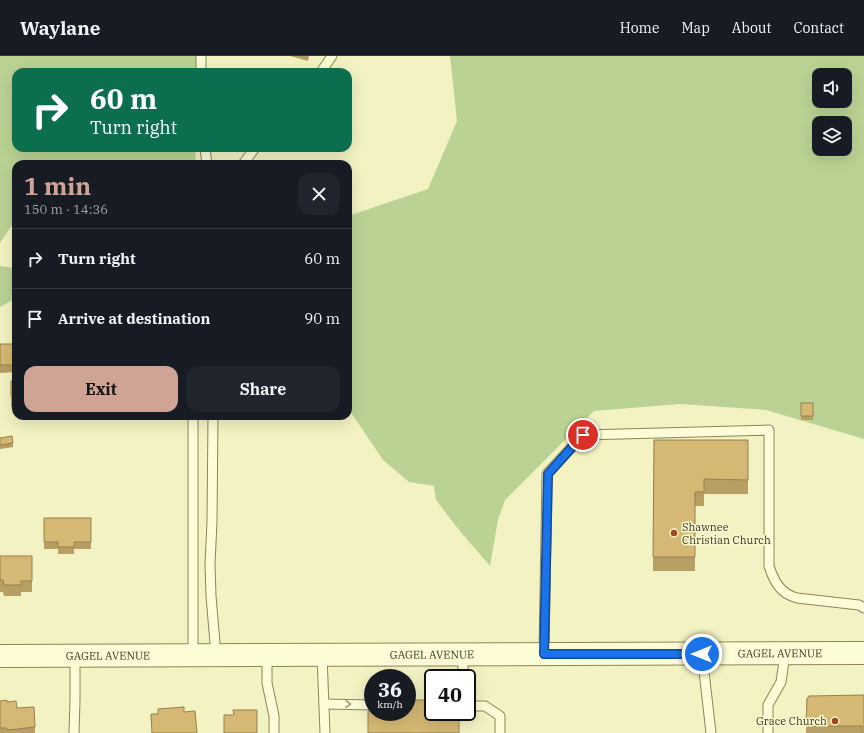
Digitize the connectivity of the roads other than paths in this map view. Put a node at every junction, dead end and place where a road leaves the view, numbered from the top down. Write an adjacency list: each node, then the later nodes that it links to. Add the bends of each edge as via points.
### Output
1 (201, 56): 3 (lane)
2 (332, 56): 4 (lane)
3 (201, 68)
4 (324, 68)
5 (193, 420): 13 (lane)
6 (213, 420): 14 (lane, via 210,564)
7 (864, 608): 10 (lane, via 859,605 790,596 776,584 769,566 769,430 583,435 548,474)
8 (864, 653): 12 (street, GAGEL AVENUE)
9 (463, 654): 10 (street, GAGEL AVENUE); 16 (street, GAGEL AVENUE); 19 (lane)
10 (544, 654): 11 (street, GAGEL AVENUE)
11 (702, 654): 12 (street, GAGEL AVENUE); 27 (lane)
12 (785, 654): 28 (lane, via 781,682 768,705)
13 (193, 655): 14 (street, GAGEL AVENUE); 18 (street, GAGEL AVENUE)
14 (216, 655): 15 (street, GAGEL AVENUE)
15 (267, 655): 16 (street, GAGEL AVENUE); 24 (lane, via 267,683 274,716)
16 (322, 655): 20 (lane)
17 (0, 656): 18 (street, GAGEL AVENUE)
18 (75, 656): 23 (lane)
19 (463, 669)
20 (324, 704): 21 (lane, one-way to 21); 25 (lane)
21 (364, 705)
22 (476, 706): 26 (lane, via 485,706 500,716)
23 (74, 733)
24 (274, 733)
25 (325, 733)
26 (500, 733)
27 (711, 733)
28 (768, 733)

